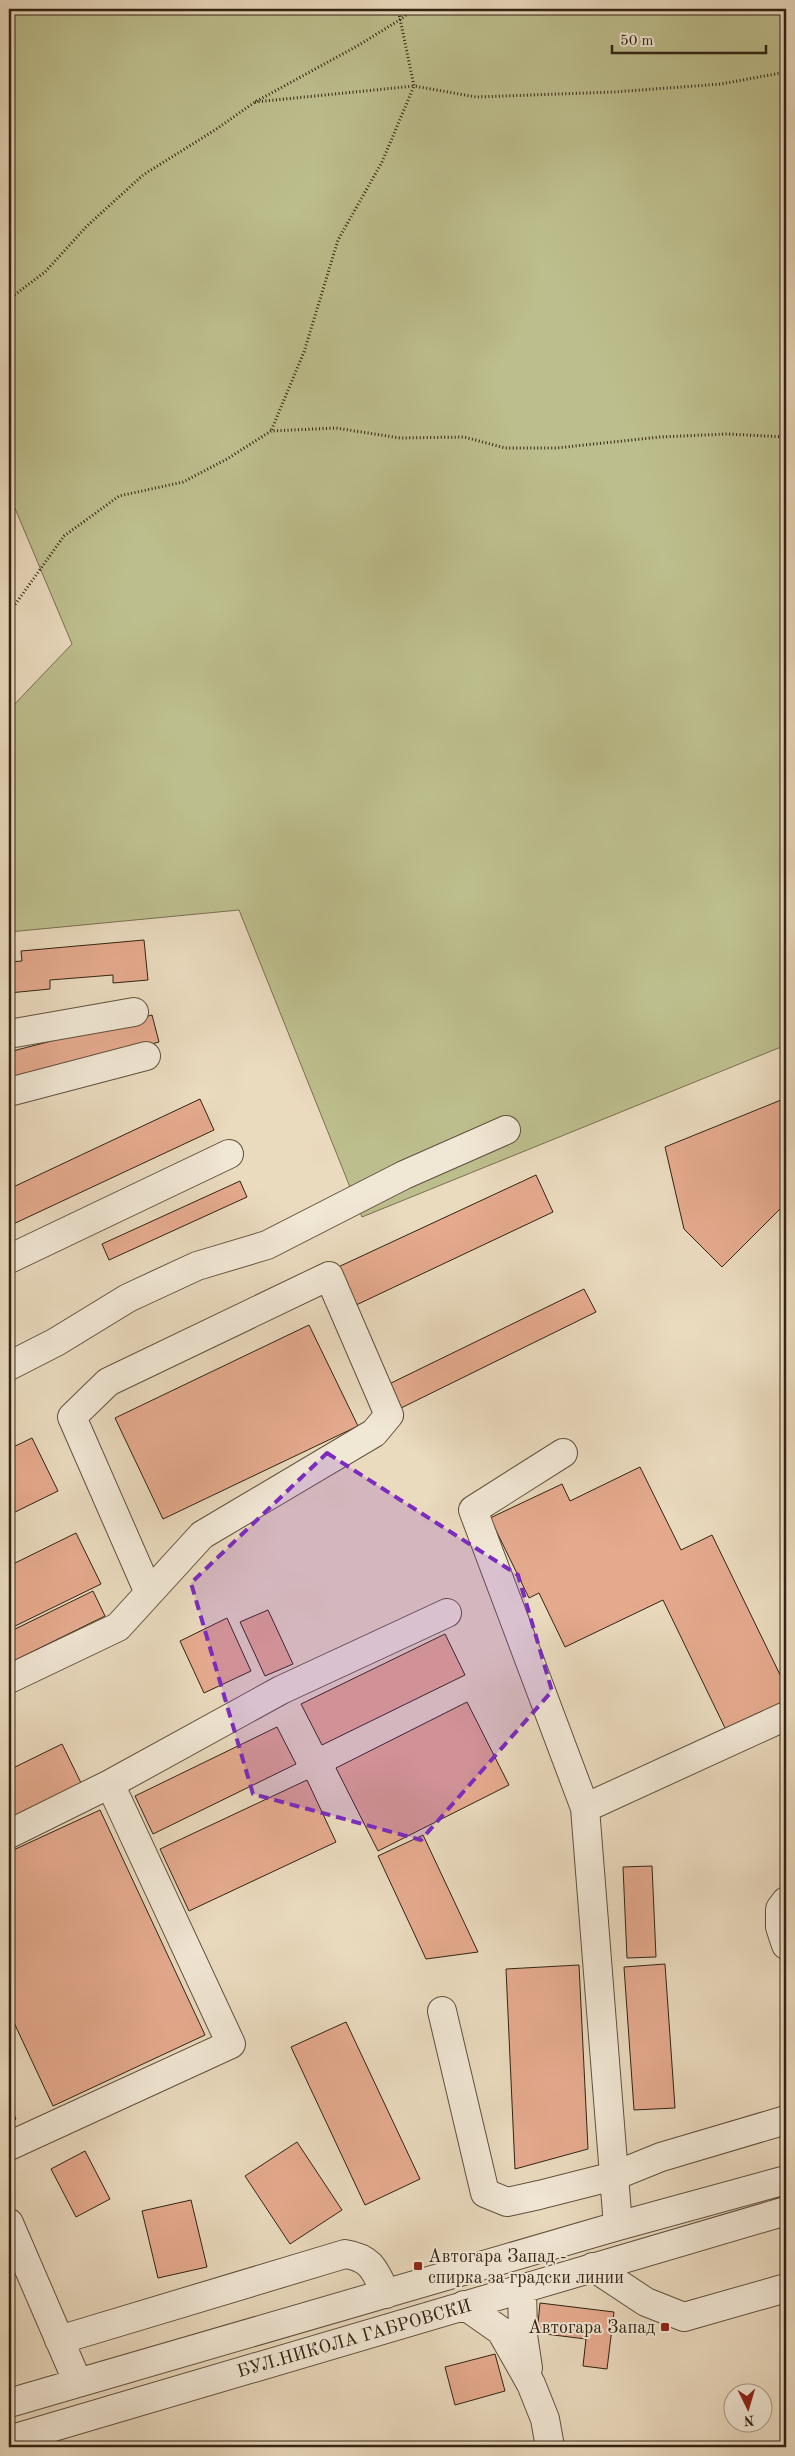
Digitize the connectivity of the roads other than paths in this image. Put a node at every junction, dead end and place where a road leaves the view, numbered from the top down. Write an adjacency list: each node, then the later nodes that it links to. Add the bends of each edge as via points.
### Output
1 (134, 1012): 2 (street)
2 (9, 1034)
3 (146, 1056): 4 (street)
4 (9, 1092)
5 (506, 1130): 8 (street, via 404,1175 267,1244 197,1266 128,1298)
6 (229, 1154): 7 (street)
7 (9, 1259)
8 (9, 1366)
9 (563, 1453): 15 (street, via 473,1510)
10 (150, 1593): 10 (street, via 72,1417 108,1382 329,1276 389,1414 374,1433 202,1535); 12 (street, via 118,1628)
11 (447, 1613): 14 (street, via 281,1690)
12 (9, 1680)
13 (786, 1716): 15 (street)
14 (110, 1784): 16 (street); 21 (street, via 231,2044)
15 (585, 1808): 22 (street)
16 (9, 1834)
17 (786, 1901): 18 (street, via 780,1909 780,1927)
18 (786, 1945)
19 (442, 2012): 22 (street, via 485,2193 507,2202)
20 (786, 2120): 22 (street, via 661,2157)
21 (9, 2146)
22 (614, 2176): 26 (street)
23 (786, 2180): 26 (street, БУЛ.НИКОЛА ГАБРОВСКИ)
24 (786, 2211): 27 (street, БУЛ.НИКОЛА ГАБРОВСКИ)
25 (9, 2223): 32 (street)
26 (618, 2226): 30 (street, БУЛ.НИКОЛА ГАБРОВСКИ)
27 (593, 2267): 28 (street, БУЛ.НИКОЛА ГАБРОВСКИ); 29 (street, via 646,2302 684,2317)
28 (522, 2288): 31 (street, БУЛ.НИКОЛА ГАБРОВСКИ); 34 (street, via 523,2335)
29 (786, 2288)
30 (386, 2294): 32 (street, via 371,2264 358,2256 345,2254); 33 (street, БУЛ.НИКОЛА ГАБРОВСКИ)
31 (464, 2305): 34 (street, via 500,2331); 36 (street, БУЛ.НИКОЛА ГАБРОВСКИ)
32 (59, 2340): 33 (street)
33 (78, 2384): 35 (street, БУЛ.НИКОЛА ГАБРОВСКИ)
34 (531, 2384): 37 (street, via 545,2419)
35 (9, 2404)
36 (9, 2440)
37 (550, 2447)

